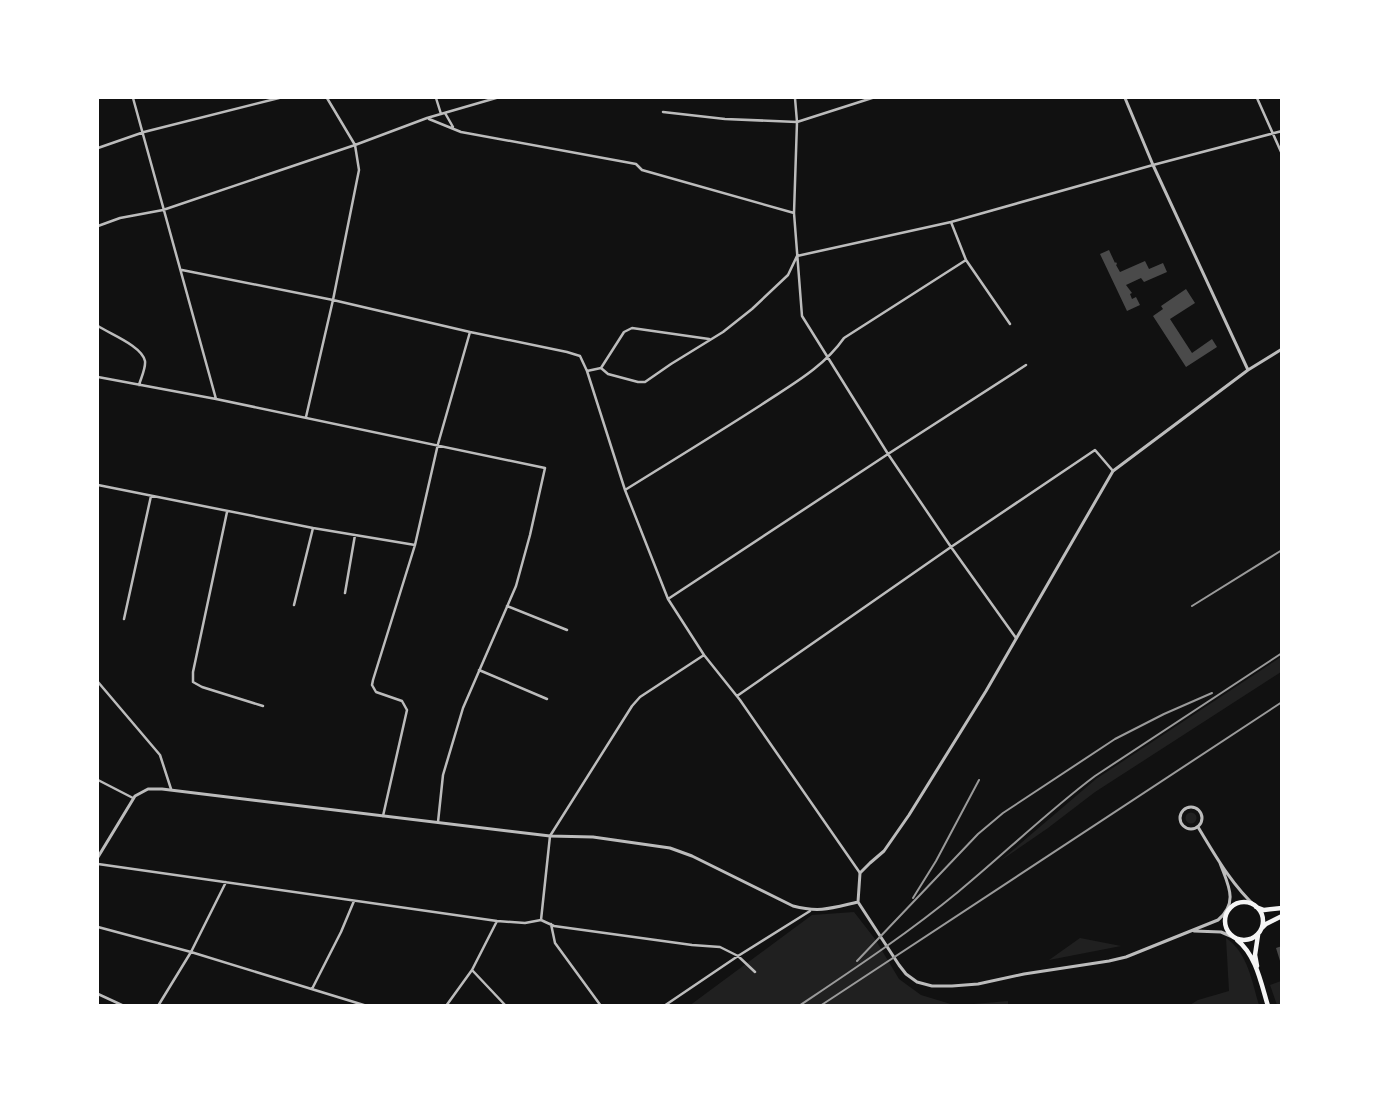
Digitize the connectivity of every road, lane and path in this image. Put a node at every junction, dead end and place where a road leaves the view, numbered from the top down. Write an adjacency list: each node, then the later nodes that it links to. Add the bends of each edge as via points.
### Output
1 (133, 98): 16 (street)
2 (279, 98): 16 (street)
3 (327, 98): 18 (street)
4 (436, 98): 11 (street)
5 (496, 98): 11 (street)
6 (795, 98): 13 (street)
7 (872, 98): 13 (street)
8 (1125, 98): 21 (street)
9 (1257, 98): 17 (street)
10 (664, 112): 13 (street)
11 (443, 114): 12 (street); 14 (street)
12 (428, 118): 14 (street); 18 (street)
13 (797, 122): 23 (street)
14 (453, 129): 23 (street, via 636,164 642,170)
15 (1282, 131): 17 (street)
16 (144, 132): 19 (street); 22 (street)
17 (1273, 133): 20 (street); 21 (street)
18 (355, 145): 22 (street); 29 (street, via 359,170)
19 (98, 148)
20 (1282, 154)
21 (1153, 165): 24 (street); 38 (street)
22 (163, 210): 25 (street, via 120,218); 28 (street)
23 (794, 213): 26 (street)
24 (951, 222): 26 (street); 27 (street)
25 (98, 226)
26 (797, 256): 33 (street, via 788,275 723,332); 35 (street, via 802,316)
27 (966, 260): 30 (street); 35 (street, via 844,338)
28 (182, 270): 29 (street); 42 (street)
29 (334, 300): 32 (street); 43 (street)
30 (1010, 324)
31 (98, 326): 41 (street, via 140,353 145,361)
32 (470, 332): 39 (street, via 580,356); 44 (street)
33 (710, 339): 37 (street, via 645,382 608,374); 37 (street, via 632,328 624,332)
34 (1282, 349): 38 (street)
35 (827, 357): 45 (street); 48 (street, via 814,370)
36 (1026, 365): 45 (street)
37 (600, 368): 39 (street)
38 (1248, 370): 46 (street)
39 (587, 371): 48 (street)
40 (98, 377): 41 (street)
41 (139, 384): 42 (street)
42 (216, 399): 43 (street)
43 (306, 417): 44 (street)
44 (438, 444): 53 (street); 58 (street, via 544,468 530,536)
45 (888, 454): 54 (street); 56 (street)
46 (1112, 471): 54 (street, via 1095,450); 61 (street)
47 (98, 485): 49 (street)
48 (624, 490): 56 (street)
49 (151, 496): 50 (street); 59 (street)
50 (228, 511): 51 (street); 67 (street, via 193,682)
51 (313, 528): 52 (street); 57 (street)
52 (355, 535): 53 (street); 55 (street)
53 (415, 545): 71 (street, via 372,686 376,692 402,701 407,710)
54 (951, 547): 61 (street); 65 (street)
55 (345, 593)
56 (668, 599): 62 (street)
57 (294, 605)
58 (508, 606): 60 (street); 63 (street)
59 (124, 619)
60 (567, 630)
61 (1016, 638): 78 (street, via 899,831 884,851)
62 (704, 654): 65 (street); 74 (street, via 640,697 632,706)
63 (480, 670): 66 (street); 72 (street, via 463,708 443,776)
64 (98, 682): 69 (street, via 160,755)
65 (738, 696): 78 (street)
66 (547, 699)
67 (263, 706)
68 (98, 780): 70 (street)
69 (171, 789): 70 (street, via 154,788); 71 (street)
70 (133, 798): 75 (street)
71 (383, 816): 72 (street)
72 (438, 823): 74 (street)
73 (1198, 827): 73 (street, via 1202,819 1200,812 1191,807 1185,809 1181,815 1182,825 1189,829); 76 (street)
74 (550, 836): 84 (street, via 593,837 670,848); 87 (street)
75 (98, 857)
76 (1220, 863): 82 (street); 85 (street, via 1231,897)
77 (98, 864): 79 (street)
78 (860, 873): 81 (street)
79 (226, 882): 80 (street); 94 (street)
80 (354, 901): 88 (street); 99 (street)
81 (858, 902): 84 (street); 92 (street, via 906,974 917,982 932,986 978,984 1109,961)
82 (1256, 907): 83 (main road, via 1264,910); 85 (main road, via 1239,902); 91 (main road, via 1262,917)
83 (1282, 908)
84 (810, 911): 95 (street)
85 (1226, 913): 92 (street, via 1218,920); 93 (main road, via 1225,926)
86 (1282, 916): 91 (main road)
87 (541, 920): 88 (street, via 525,923); 89 (street)
88 (497, 921): 96 (street)
89 (551, 924): 95 (street, via 720,947); 106 (street, via 555,943)
90 (98, 927): 94 (street)
91 (1260, 930): 93 (main road, via 1249,939); 98 (main road, via 1255,945)
92 (1189, 932): 93 (street, via 1206,930)
93 (1235, 938): 98 (main road, via 1247,950)
94 (191, 952): 99 (street); 102 (street)
95 (738, 956): 97 (street); 107 (street)
96 (472, 970): 104 (street); 105 (street)
97 (754, 972)
98 (1258, 975): 108 (main road)
99 (312, 989): 103 (street)
100 (98, 994): 101 (street)
101 (124, 1006)
102 (158, 1006)
103 (367, 1006)
104 (446, 1006)
105 (506, 1006)
106 (601, 1006)
107 (664, 1006)
108 (1268, 1006)

